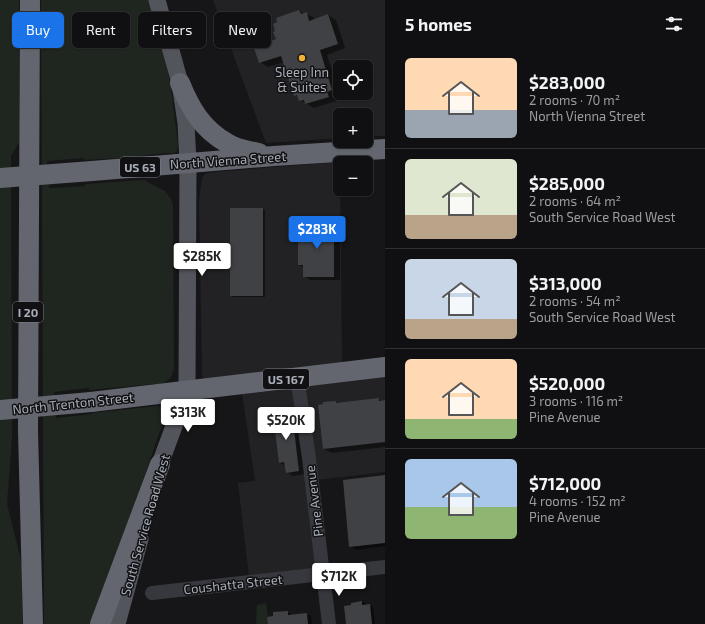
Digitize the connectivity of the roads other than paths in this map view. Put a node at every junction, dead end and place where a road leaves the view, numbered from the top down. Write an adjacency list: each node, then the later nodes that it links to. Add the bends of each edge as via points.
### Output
1 (30, 0): 16 (highway, I 20, via 28,431)
2 (157, 0): 3 (main road, South Service Road West)
3 (180, 83): 5 (highway, via 198,117 215,135 227,144); 6 (main road, South Service Road West)
4 (385, 149): 5 (highway, North Vienna Street)
5 (274, 156): 6 (highway, North Vienna Street)
6 (188, 164): 7 (highway, North Vienna Street / US 63, bridge); 10 (main road, South Service Road West)
7 (0, 178)
8 (385, 367): 9 (highway, North Trenton Street / US 167)
9 (297, 378): 10 (highway, North Trenton Street / US 167); 14 (street, Pine Avenue)
10 (188, 391): 11 (highway, North Trenton Street, bridge); 12 (main road, South Service Road West)
11 (0, 410)
12 (160, 464): 17 (highway); 18 (main road, South Service Road West)
13 (385, 567): 14 (street, Coushatta Street)
14 (323, 573): 15 (street, Coushatta Street); 19 (street, Pine Avenue)
15 (152, 593)
16 (33, 624)
17 (100, 624)
18 (117, 624)
19 (329, 624)

